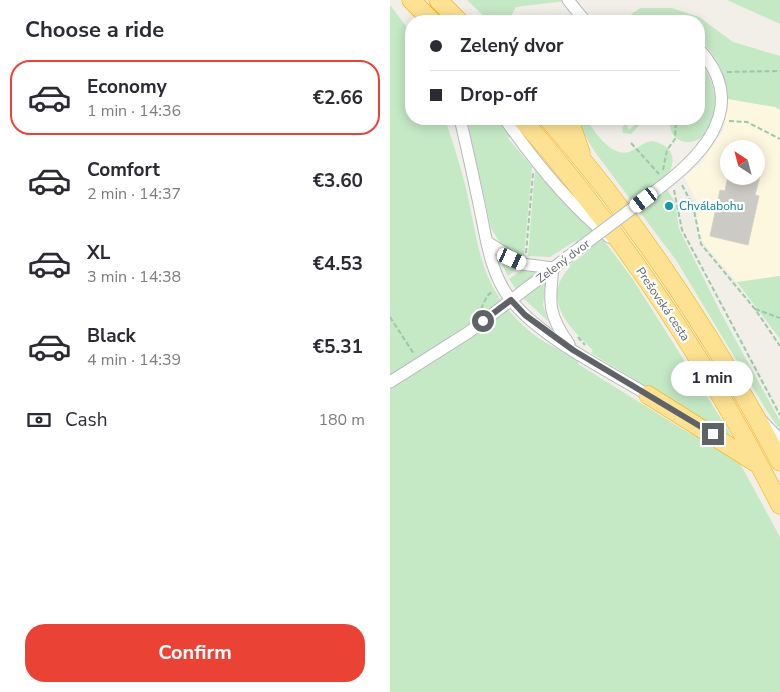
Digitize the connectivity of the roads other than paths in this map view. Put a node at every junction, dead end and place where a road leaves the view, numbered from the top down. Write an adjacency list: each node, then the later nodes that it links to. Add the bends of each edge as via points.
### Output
1 (438, 0): 6 (highway)
2 (568, 0): 7 (street)
3 (412, 1): 4 (highway); 5 (highway)
4 (420, 15)
5 (426, 15)
6 (453, 15)
7 (580, 15)
8 (705, 58): 17 (street, Zelený dvor, bridge, via 714,72 720,96 718,121 708,143 667,183)
9 (461, 125): 15 (street)
10 (510, 125): 16 (street, via 596,226)
11 (527, 125): 16 (highway, Prešovská cesta)
12 (553, 125): 14 (highway, Prešovská cesta)
13 (572, 125): 14 (highway)
14 (586, 165): 22 (highway, Prešovská cesta, via 669,277)
15 (487, 242): 17 (street, via 522,264); 18 (street, via 501,284)
16 (625, 250): 25 (highway, Prešovská cesta, via 688,342)
17 (553, 268): 18 (street, Zelený dvor); 19 (street, via 549,292 551,312)
18 (511, 300): 19 (street, via 525,315); 20 (street, Zelený dvor)
19 (573, 350): 21 (street)
20 (390, 382)
21 (648, 395): 25 (highway)
22 (754, 414): 23 (street); 24 (highway, Prešovská cesta)
23 (780, 440)
24 (780, 462)
25 (760, 466): 26 (highway, Prešovská cesta)
26 (780, 504)

